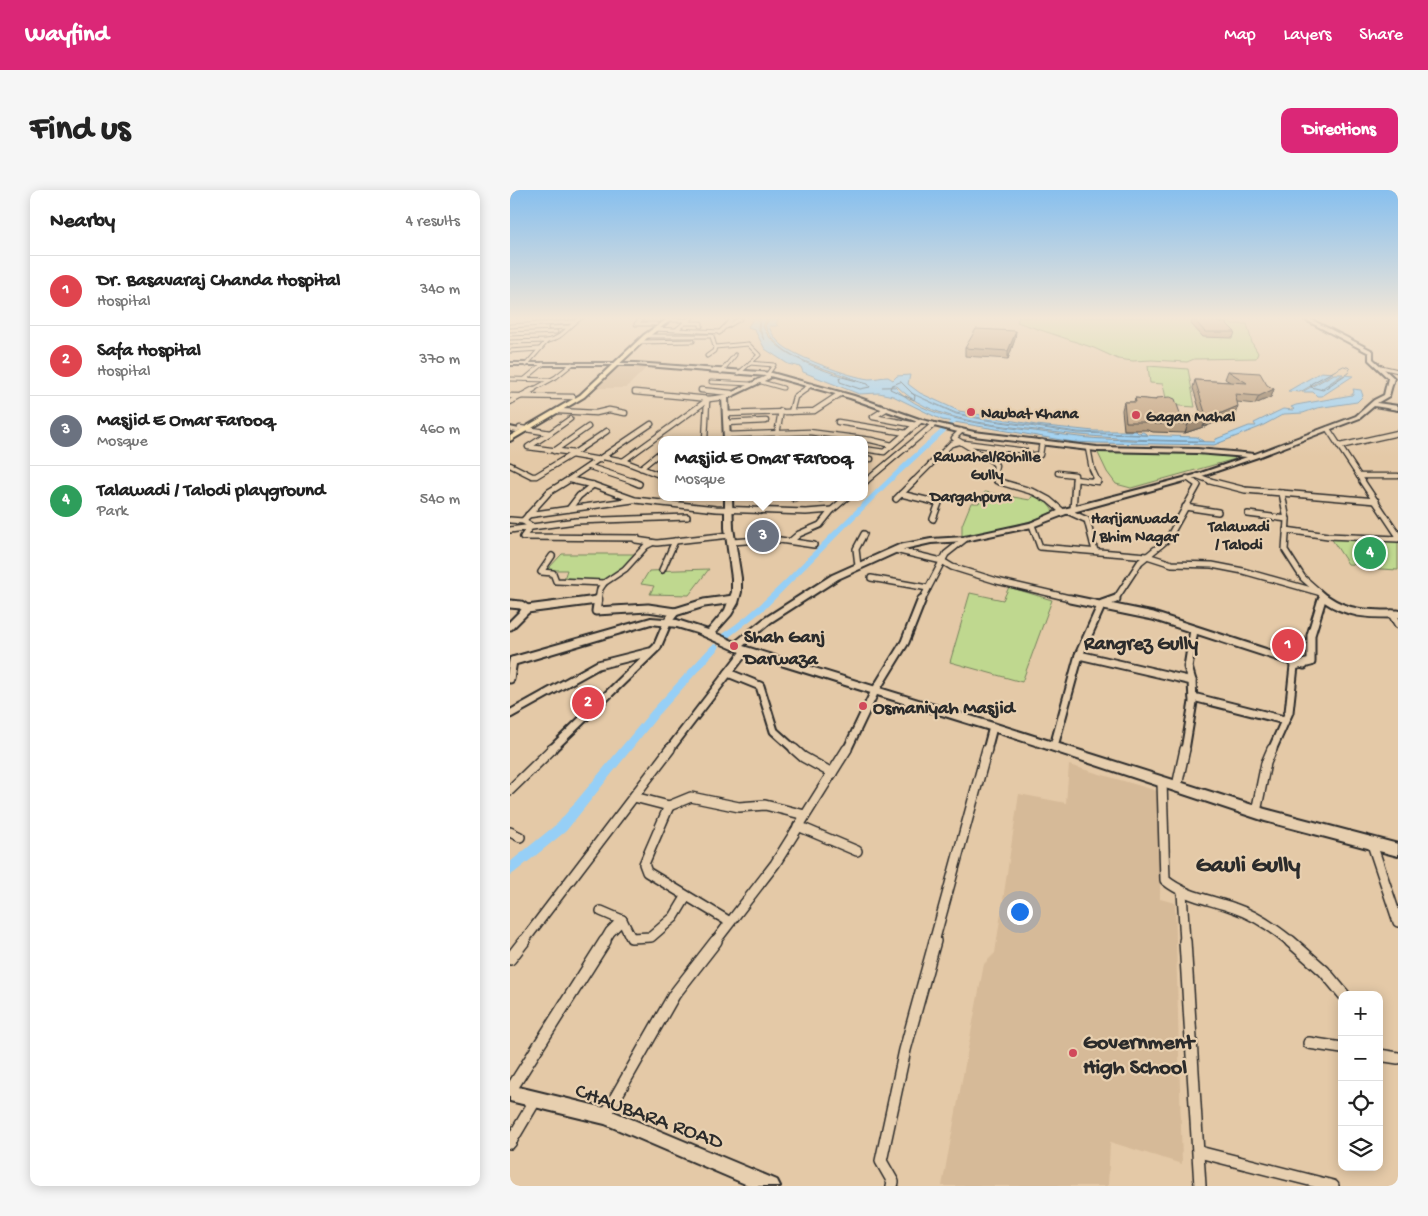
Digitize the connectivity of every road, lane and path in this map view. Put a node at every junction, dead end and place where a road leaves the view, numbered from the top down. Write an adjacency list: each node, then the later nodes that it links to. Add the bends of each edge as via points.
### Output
1 (728, 363): 13 (street)
2 (750, 363): 14 (street)
3 (756, 363): 15 (street, via 774,365)
4 (1377, 363): 11 (street)
5 (510, 364): 10 (street)
6 (543, 364): 7 (street); 10 (street); 17 (street)
7 (572, 364): 8 (street); 18 (street)
8 (611, 364): 9 (street); 31 (main road)
9 (618, 364): 13 (street); 39 (main road, via 582,396)
10 (526, 365)
11 (1381, 367): 12 (street); 30 (street, via 1391,378)
12 (1398, 371)
13 (721, 372): 14 (street)
14 (739, 373): 15 (street)
15 (769, 375): 19 (street); 22 (street)
16 (510, 379): 17 (street)
17 (525, 379): 18 (street)
18 (551, 380): 28 (street)
19 (758, 381): 21 (street); 23 (street)
20 (711, 382): 21 (street)
21 (750, 384): 26 (street)
22 (811, 385): 27 (street); 41 (street, via 795,397)
23 (784, 388)
24 (701, 390): 26 (street)
25 (635, 392): 33 (street)
26 (731, 393): 32 (street)
27 (840, 394): 38 (street); 41 (street, via 814,411)
28 (523, 395): 29 (street); 31 (street); 34 (street)
29 (510, 396)
30 (1386, 396): 35 (street); 36 (street)
31 (572, 397): 52 (main road)
32 (725, 397): 33 (street); 43 (street)
33 (708, 400): 64 (street); 65 (street)
34 (510, 402)
35 (1373, 404): 37 (street); 54 (street, via 1358,417)
36 (1398, 404)
37 (1398, 408)
38 (886, 409): 48 (street); 48 (street, via 873,418)
39 (558, 411): 42 (street, via 596,413 609,410); 53 (main road)
40 (781, 411): 41 (street); 43 (street); 61 (street)
41 (792, 412)
42 (625, 413)
43 (726, 414): 47 (street)
44 (570, 419): 57 (street)
45 (766, 421): 47 (street)
46 (838, 422): 58 (street)
47 (726, 423): 66 (street)
48 (918, 423): 50 (street); 58 (street)
49 (651, 424): 82 (street)
50 (933, 425): 56 (street); 99 (street)
51 (588, 427): 78 (street)
52 (516, 429): 53 (street); 60 (main road)
53 (527, 429): 57 (street); 70 (main road)
54 (1328, 429): 75 (street); 81 (street)
55 (607, 431): 79 (street)
56 (959, 431): 72 (street, via 954,438); 73 (street)
57 (550, 433): 78 (street, via 528,448)
58 (906, 433): 74 (street)
59 (1398, 433): 75 (street)
60 (510, 434)
61 (777, 434): 62 (street); 67 (street)
62 (823, 434): 68 (street); 69 (street)
63 (658, 436): 85 (street)
64 (659, 436)
65 (705, 436)
66 (727, 436)
67 (752, 436)
68 (820, 436)
69 (839, 436)
70 (510, 439)
71 (868, 440): 74 (street)
72 (960, 442): 73 (street, via 1025,451 1023,456 1040,455); 103 (street, via 951,444); 115 (street, via 993,460 998,482 1034,492)
73 (1042, 442): 76 (street)
74 (892, 444): 77 (street, via 882,452)
75 (1340, 446): 94 (street)
76 (1088, 448): 81 (street); 97 (street, via 1098,482)
77 (868, 450)
78 (554, 451): 79 (street)
79 (573, 454): 82 (street); 86 (street, via 536,476)
80 (658, 455): 88 (street)
81 (1256, 456): 93 (street)
82 (601, 459): 85 (street); 87 (street)
83 (868, 459): 84 (street)
84 (871, 459)
85 (623, 462): 88 (street)
86 (510, 465)
87 (590, 467): 98 (street); 100 (street)
88 (641, 468): 90 (street)
89 (658, 471): 90 (street)
90 (654, 473): 91 (street)
91 (658, 474)
92 (1058, 474): 97 (street, via 1075,475)
93 (1197, 476): 96 (street); 102 (street, via 1245,490)
94 (1359, 476): 95 (street); 109 (street)
95 (1398, 477)
96 (1187, 478): 110 (street, via 1198,485); 115 (street)
97 (1075, 479): 115 (street)
98 (570, 480): 101 (street); 118 (street, via 550,492)
99 (868, 480)
100 (639, 484)
101 (593, 485): 105 (street); 111 (street)
102 (1282, 493): 109 (street); 121 (street)
103 (900, 494): 104 (street); 120 (street, via 939,503)
104 (896, 499)
105 (635, 500): 111 (street); 112 (street)
106 (728, 501): 112 (street)
107 (765, 501): 113 (street)
108 (842, 501): 114 (street)
109 (1376, 501): 129 (street)
110 (1185, 508): 116 (street); 140 (street, via 1168,539)
111 (569, 509): 118 (street)
112 (728, 510): 113 (street); 130 (street)
113 (760, 510): 114 (street)
114 (832, 510): 133 (street, via 820,525)
115 (1068, 511): 124 (street); 138 (street, via 1087,520)
116 (1218, 512)
117 (1248, 514): 121 (street)
118 (528, 515): 123 (street)
119 (687, 517): 125 (street, via 608,518)
120 (933, 519)
121 (1287, 519): 127 (street)
122 (510, 520): 123 (street)
123 (523, 521): 125 (street)
124 (1032, 525): 131 (street); 138 (street, via 1040,547)
125 (531, 526): 126 (street); 135 (street, via 523,537 637,538)
126 (510, 530)
127 (1286, 530): 132 (street, via 1328,536); 147 (street, via 1285,550 1294,567)
128 (864, 534): 142 (street, via 857,543)
129 (1398, 535)
130 (731, 538): 133 (street); 134 (street); 148 (street, via 738,578)
131 (965, 539): 137 (street, via 931,541); 141 (street)
132 (1398, 539)
133 (792, 540): 136 (street)
134 (674, 541): 135 (street); 143 (street)
135 (652, 543): 145 (street, via 625,569)
136 (814, 545)
137 (895, 550): 141 (street); 142 (street)
138 (1095, 550): 140 (street)
139 (552, 556): 145 (street, via 541,572 553,573 556,581)
140 (1147, 556): 147 (street, via 1172,564 1212,565 1243,571); 151 (street, via 1115,600)
141 (942, 561): 146 (street); 151 (street, via 997,581)
142 (858, 566): 160 (street, via 768,620)
143 (662, 570)
144 (870, 578): 146 (street)
145 (604, 583): 149 (street)
146 (928, 588): 168 (street, via 905,642)
147 (1320, 594): 154 (street, via 1351,612); 164 (street, via 1311,635 1311,662)
148 (734, 599): 153 (street, via 708,602); 159 (street, via 725,617)
149 (597, 600): 152 (street); 153 (street, via 596,611 648,608)
150 (510, 604): 152 (street, via 521,604)
151 (1102, 604): 158 (street); 162 (street)
152 (527, 609): 157 (street)
153 (676, 612): 155 (street)
154 (1395, 614): 156 (street)
155 (668, 621): 159 (street); 161 (street, via 657,647); 163 (street, via 651,621)
156 (1398, 624)
157 (510, 626)
158 (1194, 630): 164 (street); 167 (street, via 1188,667)
159 (710, 633): 160 (street)
160 (741, 649): 165 (street); 168 (street)
161 (651, 652): 170 (street, via 598,665); 177 (street)
162 (1079, 655): 167 (street); 173 (street)
163 (512, 662): 166 (street)
164 (1304, 665): 171 (street, via 1294,666 1289,712)
165 (728, 673): 174 (street, via 760,686 774,731 803,757); 178 (street)
166 (510, 679)
167 (1192, 681): 169 (street)
168 (875, 691): 172 (street); 174 (street, via 850,745)
169 (1193, 697): 171 (street); 176 (street, via 1190,732)
170 (510, 714)
171 (1284, 720): 180 (street, via 1266,763)
172 (994, 727): 173 (street); 206 (street, via 905,1050 881,1161 893,1182)
173 (1054, 746): 175 (street)
174 (832, 773): 181 (street)
175 (1162, 782): 176 (street); 188 (street, via 1165,880)
176 (1177, 786): 180 (street)
177 (510, 790)
178 (634, 797): 179 (street); 194 (street)
179 (669, 806): 181 (street, via 691,797 739,807 765,805); 189 (street, via 644,864 647,872)
180 (1256, 812): 185 (street)
181 (805, 815): 182 (street)
182 (798, 826): 186 (street); 192 (street, via 775,864)
183 (510, 832): 184 (street)
184 (520, 837)
185 (1372, 844): 187 (street); 193 (street)
186 (857, 850)
187 (1398, 850)
188 (1182, 892): 195 (street, via 1241,910 1276,929); 204 (street)
189 (686, 897): 191 (street, via 674,917 651,937 631,938); 192 (street)
190 (601, 911): 191 (street)
191 (622, 920): 200 (street, via 610,932)
192 (730, 922): 202 (street, via 674,996)
193 (1398, 922)
194 (510, 959)
195 (1341, 991)
196 (1309, 1043): 197 (street)
197 (1338, 1047)
198 (1383, 1056): 199 (street)
199 (1398, 1058)
200 (510, 1092): 201 (street, CHAUBARA ROAD)
201 (536, 1098): 202 (street, CHAUBARA ROAD); 203 (street)
202 (605, 1116): 205 (street, CHAUBARA ROAD)
203 (510, 1143)
204 (1199, 1152): 207 (street); 208 (street)
205 (771, 1186)
206 (892, 1186)
207 (1200, 1186)
208 (1333, 1186)

